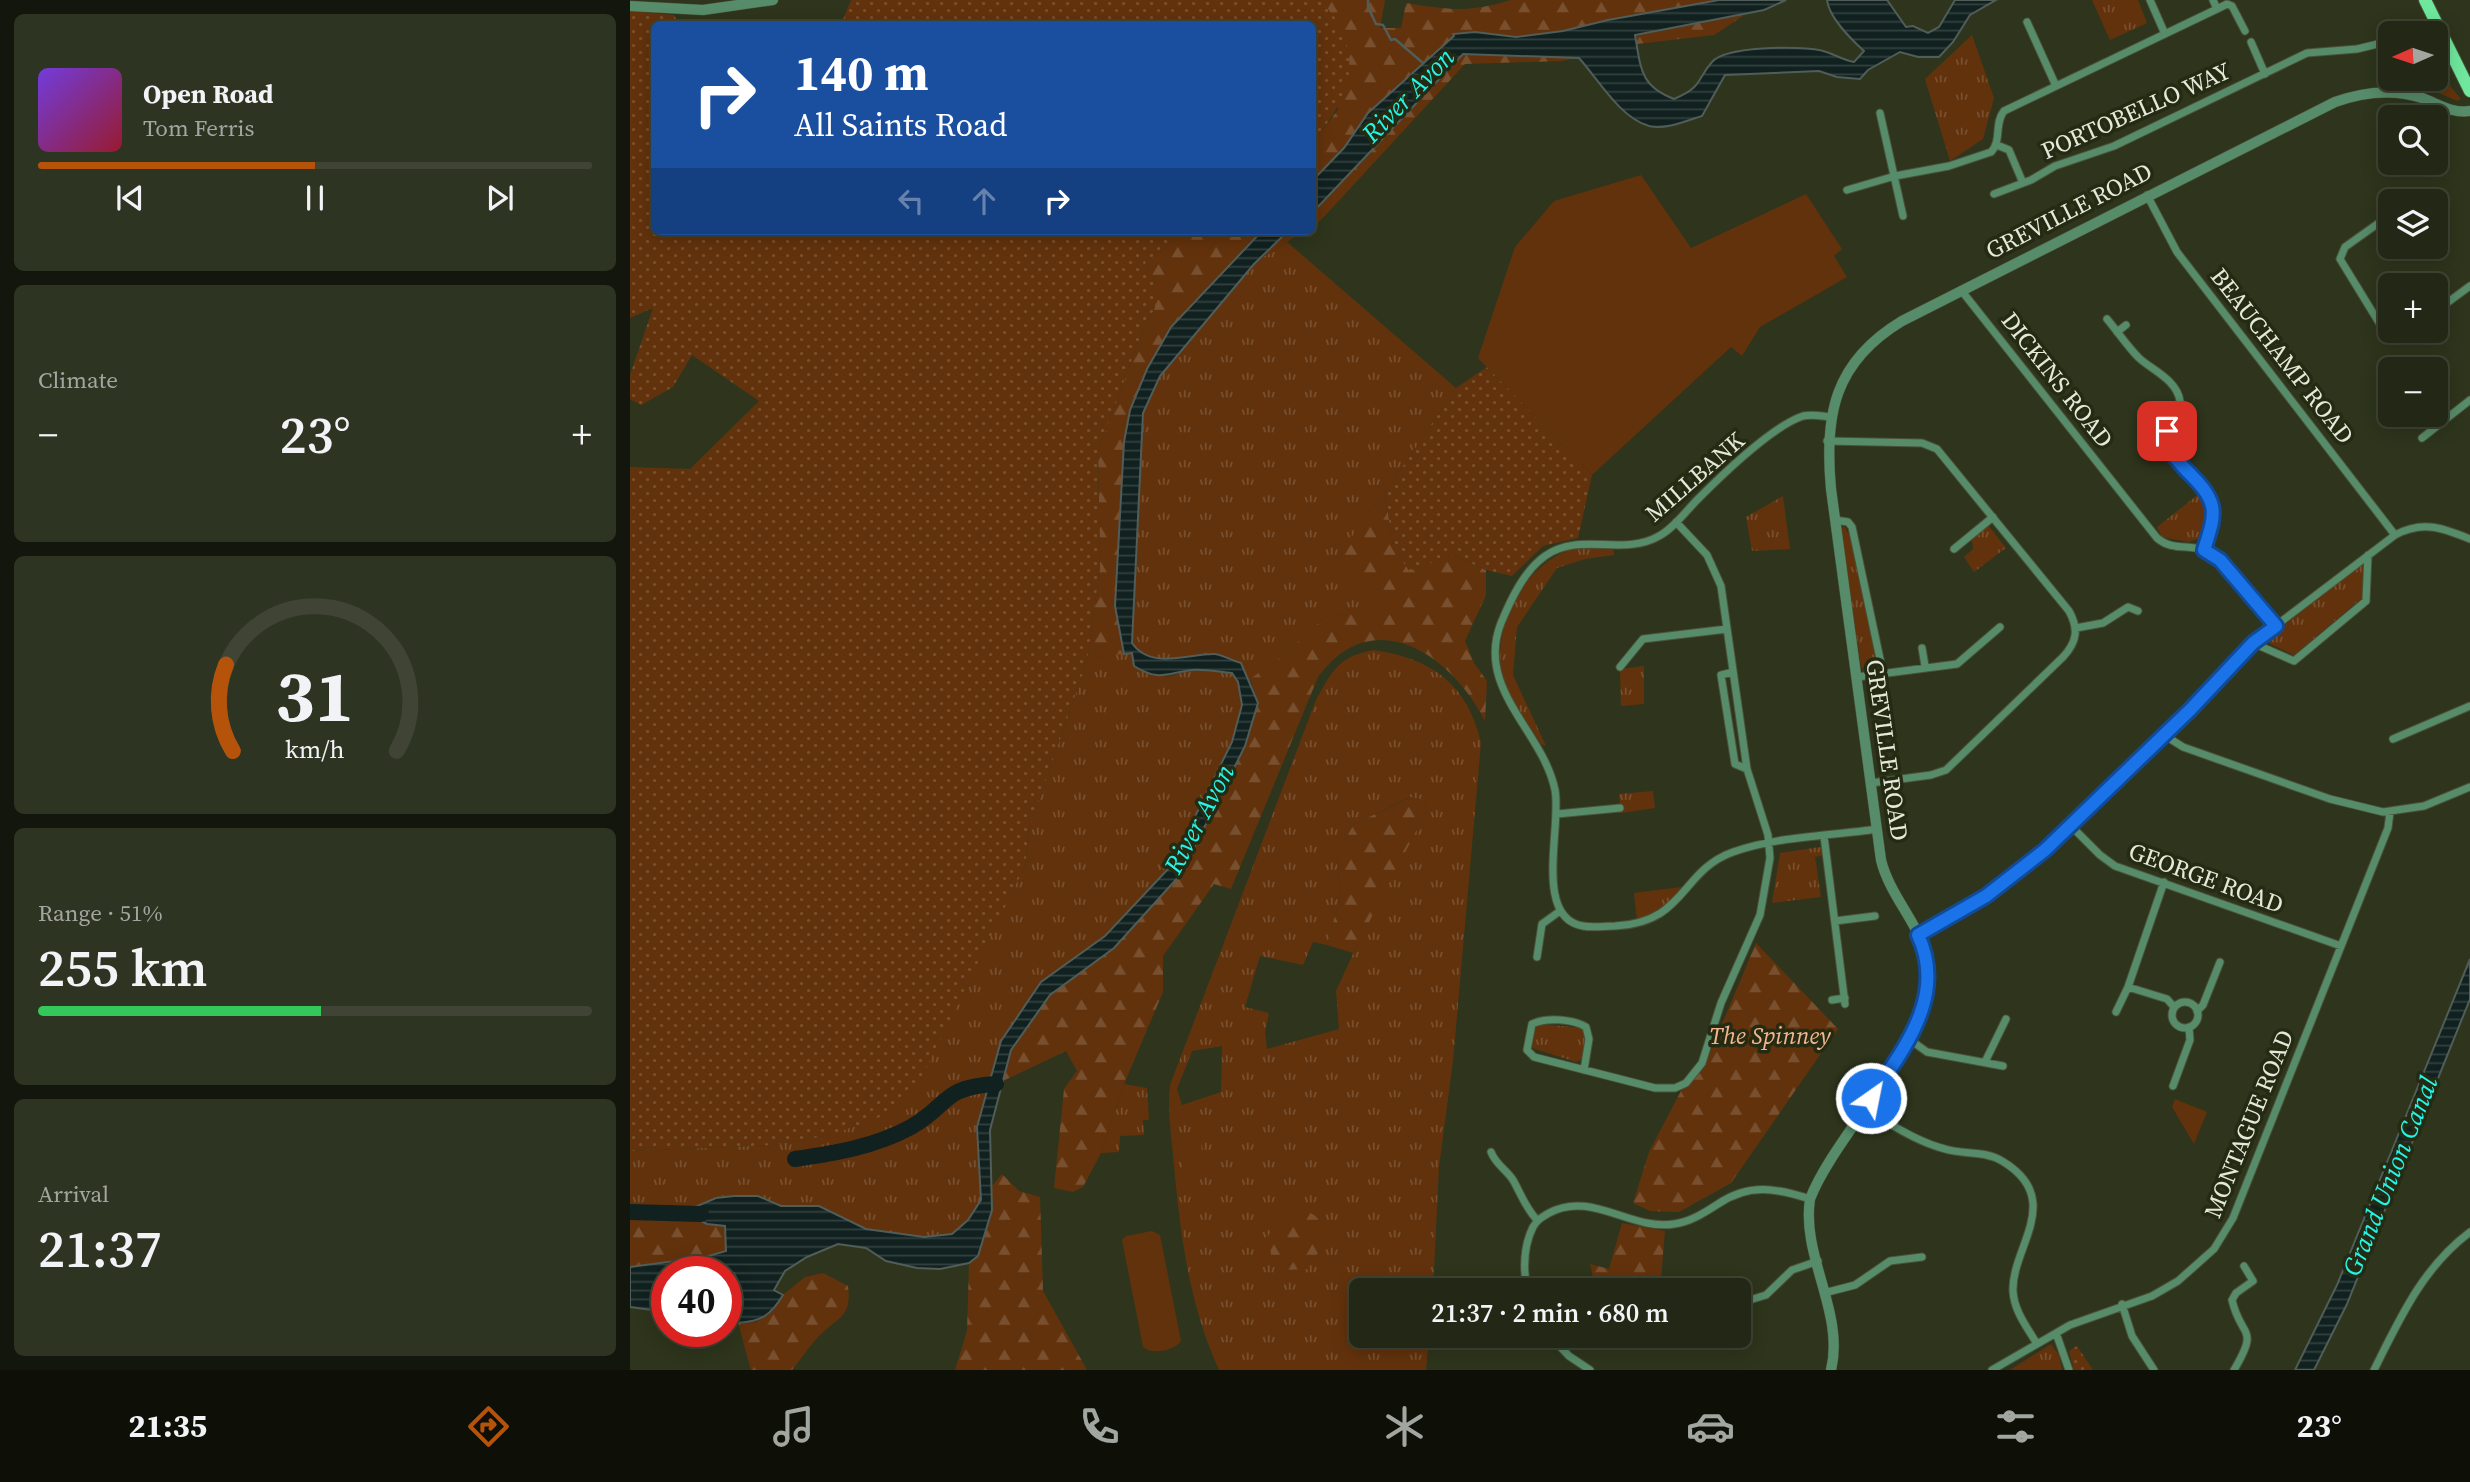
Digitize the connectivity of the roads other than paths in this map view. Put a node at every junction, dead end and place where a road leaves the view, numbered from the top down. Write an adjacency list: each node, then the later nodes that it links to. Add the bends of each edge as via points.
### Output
1 (773, 0): 5 (street, via 703,10)
2 (2150, 0): 9 (street)
3 (2213, 0): 6 (street)
4 (2425, 0): 15 (main road)
5 (630, 6)
6 (2217, 9): 8 (street, via 2232,6); 9 (street)
7 (2027, 22): 13 (street)
8 (2245, 30)
9 (2165, 34): 13 (street)
10 (2251, 42): 12 (street, PORTOBELLO WAY)
11 (2378, 44): 12 (street, PORTOBELLO WAY, via 2313,52)
12 (2265, 74): 21 (street, PORTOBELLO WAY, via 2115,146 2055,166)
13 (2056, 86): 19 (street, via 2002,114)
14 (2407, 91): 16 (street)
15 (2470, 91)
16 (2407, 94): 17 (street, GREVILLE ROAD, via 2456,111); 24 (street, GREVILLE ROAD, via 2367,93 2335,102)
17 (2470, 111)
18 (1880, 113): 20 (street)
19 (1997, 145): 20 (street, via 1967,161); 21 (street, PORTOBELLO WAY, via 2009,150)
20 (1895, 176): 22 (street); 25 (street)
21 (2022, 183): 23 (street, PORTOBELLO WAY)
22 (1847, 190)
23 (1994, 194)
24 (2147, 195): 28 (street, GREVILLE ROAD); 42 (street, BEAUCHAMP ROAD, via 2177,252)
25 (1903, 216)
26 (2378, 224): 31 (street, via 2345,247 2340,259)
27 (2470, 286): 29 (street)
28 (1961, 290): 35 (street, GREVILLE ROAD, via 1893,326 1870,345 1847,374); 45 (street, DICKINS ROAD, via 2157,538 2175,547)
29 (2448, 302)
30 (2107, 319): 33 (street)
31 (2378, 321)
32 (2126, 325): 33 (street)
33 (2117, 332): 45 (street, via 2178,396 2179,410 2166,442 2211,505)
34 (2470, 400): 36 (street)
35 (1830, 417): 38 (street, GREVILLE ROAD); 41 (street, MILLBANK, via 1808,415 1792,422 1737,463)
36 (2433, 429): 37 (street)
37 (2422, 438)
38 (1827, 441): 39 (street, via 1933,446); 40 (street, GREVILLE ROAD)
39 (1993, 517): 44 (street); 50 (street, via 2069,611)
40 (1835, 520): 57 (street, GREVILLE ROAD, via 1852,527); 58 (street, GREVILLE ROAD)
41 (1676, 522): 51 (street, via 1714,568); 67 (street, MILLBANK, via 1658,537 1638,544 1578,544 1552,552 1525,578 1502,621 1496,651 1499,683 1546,764)
42 (2395, 534): 43 (street, via 2430,525); 46 (street)
43 (2470, 539)
44 (1954, 548)
45 (2204, 550): 49 (street, via 2220,560)
46 (2368, 555): 49 (street); 52 (street, via 2366,601 2294,661)
47 (2138, 611): 50 (street, via 2128,607 2104,623)
48 (2000, 626): 54 (street, via 1961,663)
49 (2276, 626): 52 (street)
50 (2076, 628): 63 (street, via 2070,649 1946,770)
51 (1727, 629): 55 (street, via 1643,639); 56 (street)
52 (2253, 643): 60 (street)
53 (1922, 648): 54 (street)
54 (1925, 666): 57 (street)
55 (1620, 667)
56 (1733, 672): 62 (street); 62 (street, via 1721,675 1731,751 1735,764)
57 (1883, 673): 58 (street)
58 (1857, 677): 63 (street, GREVILLE ROAD)
59 (2470, 706): 61 (street)
60 (2164, 735): 66 (street, via 2183,747 2330,799); 68 (street)
61 (2393, 738)
62 (1746, 769): 71 (street)
63 (1871, 783): 69 (street, GREVILLE ROAD)
64 (2470, 787): 66 (street, via 2424,806)
65 (1620, 808): 67 (street)
66 (2390, 812): 77 (street, MONTAGUE ROAD, via 2388,828)
67 (1558, 814): 73 (street, MILLBANK, via 1553,889)
68 (2071, 825): 72 (street, GEORGE ROAD, via 2109,862); 76 (street, via 1999,886)
69 (1877, 829): 70 (street); 76 (street, GREVILLE ROAD, via 1888,882)
70 (1824, 836): 71 (street); 75 (street)
71 (1770, 844): 73 (street, via 1717,859 1671,908 1643,923 1582,926); 90 (street, via 1760,915 1721,1003 1702,1063 1691,1080 1675,1088 1655,1088)
72 (2164, 882): 77 (street, GEORGE ROAD); 80 (street)
73 (1560, 911): 78 (street, via 1542,924)
74 (1875, 916): 75 (street)
75 (1835, 921): 81 (street, via 1845,1001)
76 (1918, 935): 87 (street, GREVILLE ROAD, via 1927,959 1929,990)
77 (2341, 946): 103 (street, MONTAGUE ROAD, via 2228,1228 2187,1275 2159,1292)
78 (1537, 957)
79 (2220, 962): 83 (street)
80 (2128, 987): 82 (street, via 2167,999); 84 (street)
81 (1832, 999)
82 (2174, 1007): 83 (street, via 2188,1002); 86 (street, via 2175,1023)
83 (2197, 1011): 86 (street, via 2196,1023)
84 (2116, 1012)
85 (2006, 1019): 88 (street)
86 (2189, 1027): 91 (street, via 2190,1040)
87 (1909, 1039): 88 (street, via 1927,1052); 92 (street, GREVILLE ROAD)
88 (1985, 1062): 89 (street)
89 (2003, 1066)
90 (1584, 1070): 90 (street, via 1530,1056 1527,1047 1532,1024 1571,1021 1586,1027 1589,1040)
91 (2173, 1086)
92 (1864, 1109): 94 (street, GREVILLE ROAD); 105 (street, via 1927,1144 1986,1154 2017,1174 2028,1192 2032,1221 2013,1293)
93 (1491, 1152): 95 (street)
94 (1810, 1199): 95 (street, via 1784,1190 1754,1189 1672,1225 1581,1205 1563,1207); 98 (street, via 1808,1215)
95 (1537, 1220): 100 (street, via 1525,1253)
96 (2470, 1232): 113 (street, via 2421,1282)
97 (1922, 1257): 101 (street, via 1890,1261 1855,1285)
98 (1818, 1261): 101 (street); 102 (street, via 1792,1270 1766,1294)
99 (2244, 1266): 112 (street, via 2253,1281 2232,1300 2249,1342)
100 (1527, 1278)
101 (1824, 1293): 108 (street, via 1834,1347)
102 (1751, 1299)
103 (2122, 1304): 104 (street, MONTAGUE ROAD); 111 (street, via 2132,1336)
104 (2056, 1332): 105 (street, MONTAGUE ROAD); 110 (street)
105 (2037, 1344): 109 (street, MONTAGUE ROAD)
106 (1561, 1348): 107 (street)
107 (1590, 1370)
108 (1831, 1370)
109 (1992, 1370)
110 (2069, 1370)
111 (2154, 1370)
112 (2234, 1370)
113 (2374, 1370)

